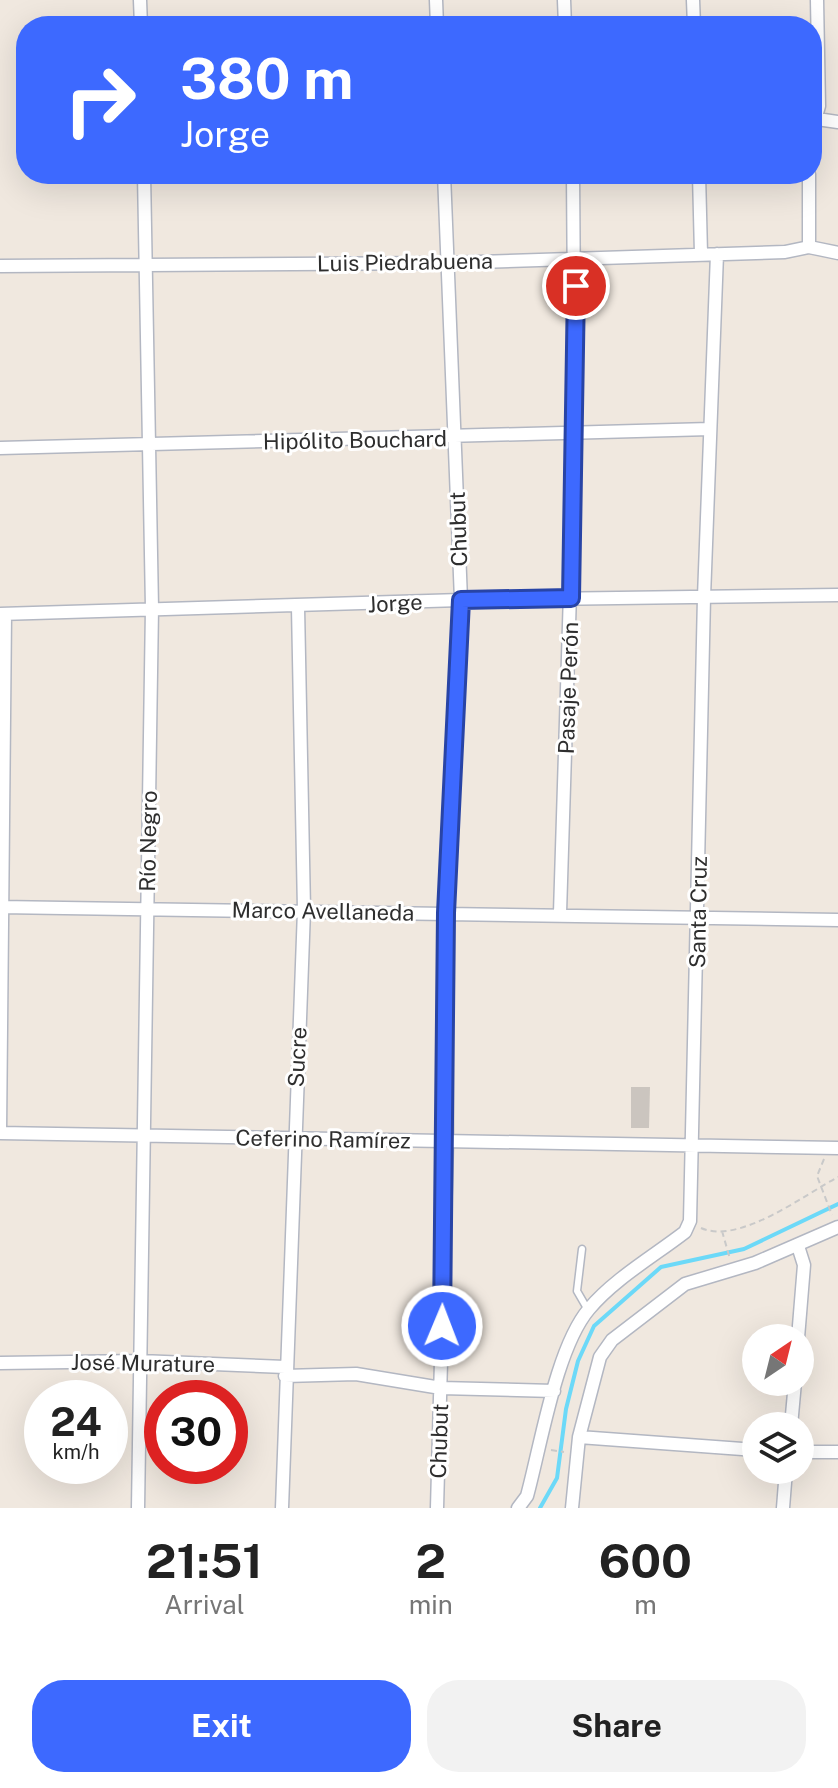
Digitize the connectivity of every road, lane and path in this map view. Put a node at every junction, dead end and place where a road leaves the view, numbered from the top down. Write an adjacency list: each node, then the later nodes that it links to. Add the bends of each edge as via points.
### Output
1 (144, 184): 12 (street, Río Negro)
2 (444, 184): 11 (street, Chubut)
3 (573, 184): 10 (street, Pasaje Perón)
4 (699, 184): 8 (street)
5 (809, 184): 6 (street)
6 (809, 247): 7 (street); 9 (street, Luis Piedrabuena)
7 (838, 253)
8 (701, 254): 9 (street, Luis Piedrabuena); 10 (street, Luis Piedrabuena)
9 (717, 254): 14 (street, Santa Cruz)
10 (576, 257): 11 (street, Luis Piedrabuena); 15 (street, Pasaje Perón)
11 (447, 263): 12 (street, Luis Piedrabuena); 16 (street, Chubut)
12 (146, 264): 13 (street, Luis Piedrabuena); 17 (street, Río Negro)
13 (0, 266)
14 (710, 429): 15 (street, Hipólito Bouchard); 20 (street, Santa Cruz)
15 (575, 433): 16 (street, Hipólito Bouchard); 21 (street, Pasaje Perón)
16 (455, 438): 17 (street, Hipólito Bouchard); 22 (street, Chubut)
17 (150, 444): 18 (street, Hipólito Bouchard); 24 (street, Río Negro)
18 (0, 448)
19 (838, 595): 20 (street, Jorge)
20 (704, 597): 21 (street, Jorge); 31 (street, Santa Cruz)
21 (571, 598): 22 (street, Jorge); 30 (street, Pasaje Perón)
22 (461, 600): 23 (street, Jorge); 29 (street, Chubut)
23 (298, 607): 24 (street, Jorge); 28 (street, Sucre)
24 (152, 608): 25 (street, Jorge); 27 (street, Río Negro)
25 (3, 614): 26 (street)
26 (2, 907): 27 (street, Marco Avellaneda); 33 (street)
27 (147, 907): 28 (street, Marco Avellaneda); 34 (street, Río Negro)
28 (304, 910): 29 (street, Marco Avellaneda); 35 (street, Sucre)
29 (446, 913): 30 (street, Marco Avellaneda); 36 (street, Chubut)
30 (560, 913): 31 (street, Marco Avellaneda)
31 (698, 917): 32 (street, Marco Avellaneda); 37 (street, Santa Cruz)
32 (838, 920)
33 (0, 1132): 34 (street, Ceferino Ramírez)
34 (144, 1134): 35 (street, Ceferino Ramírez); 49 (street, Río Negro)
35 (293, 1140): 36 (street, Ceferino Ramírez); 51 (street, Sucre)
36 (447, 1141): 37 (street, Ceferino Ramírez); 52 (street, Chubut)
37 (691, 1146): 38 (street, Ceferino Ramírez); 42 (street, Santa Cruz)
38 (831, 1148): 40 (path, via 817,1176)
39 (838, 1177): 40 (path)
40 (819, 1187): 41 (path); 43 (path, via 755,1223)
41 (835, 1222): 44 (street)
42 (689, 1223): 43 (path, via 708,1231); 47 (street, via 685,1232)
43 (721, 1229): 46 (path)
44 (798, 1246): 46 (street); 48 (street, via 804,1265)
45 (582, 1249): 47 (lane, via 577,1291)
46 (733, 1269): 54 (street, via 685,1284 612,1340 600,1357)
47 (588, 1310): 53 (street)
48 (799, 1324)
49 (140, 1361): 50 (street, José Murature); 51 (street, José Murature); 61 (street, Río Negro)
50 (0, 1363)
51 (285, 1372): 52 (street, José Murature, via 356,1374); 62 (street, Sucre)
52 (441, 1388): 53 (street, José Murature); 63 (street, Chubut)
53 (554, 1391): 64 (street, via 527,1496)
54 (579, 1437): 55 (street); 65 (street)
55 (742, 1449)
56 (552, 1450): 57 (path)
57 (569, 1452)
58 (814, 1452): 59 (street)
59 (838, 1452)
60 (785, 1484): 66 (street)
61 (138, 1508)
62 (282, 1508)
63 (437, 1508)
64 (518, 1508)
65 (572, 1508)
66 (783, 1508)

